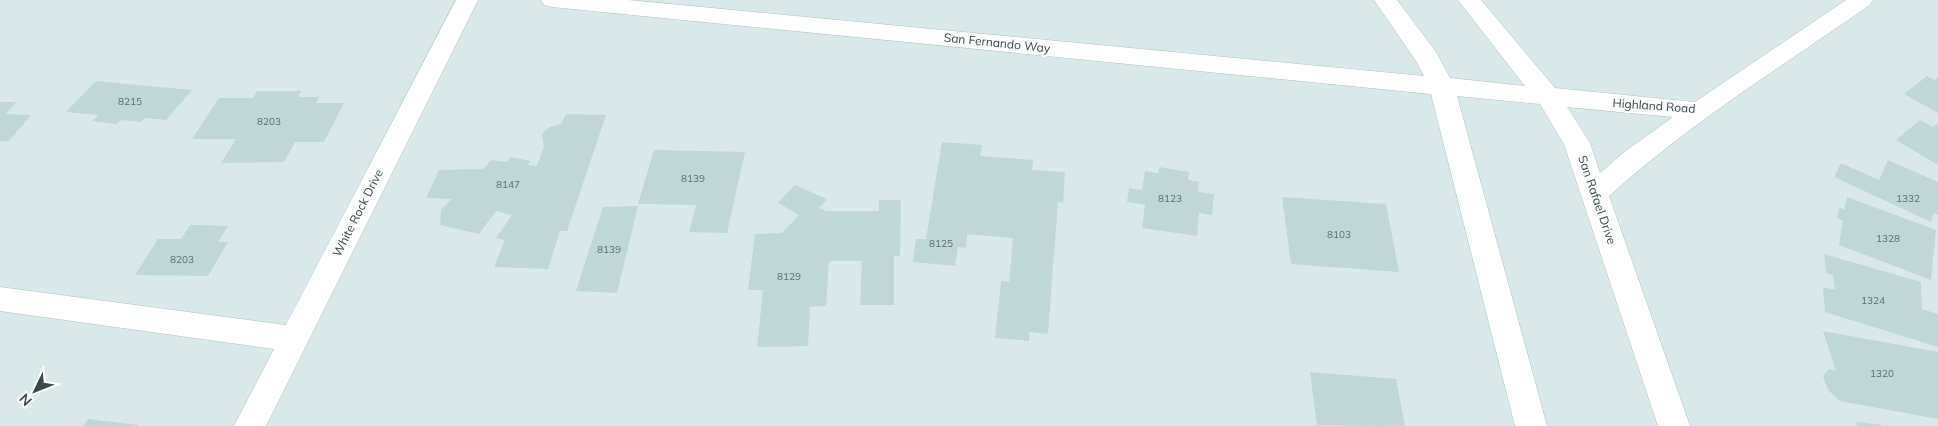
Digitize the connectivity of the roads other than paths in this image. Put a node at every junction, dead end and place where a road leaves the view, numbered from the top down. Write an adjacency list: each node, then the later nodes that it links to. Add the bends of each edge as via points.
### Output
1 (467, 0): 11 (street, White Rock Drive)
2 (552, 0): 6 (street, San Fernando Way)
3 (1385, 0): 6 (street, via 1427,58)
4 (1470, 0): 7 (street, San Rafael Drive)
5 (1862, 0): 8 (street, Highland Road)
6 (1442, 87): 7 (street, Highland Road); 13 (street)
7 (1548, 97): 8 (street, Highland Road); 9 (street, San Rafael Drive, via 1577,143)
8 (1700, 111): 9 (street, via 1632,160)
9 (1595, 193): 14 (street, San Rafael Drive)
10 (0, 299): 11 (street)
11 (294, 339): 12 (street, White Rock Drive)
12 (250, 426)
13 (1531, 426)
14 (1674, 426)

